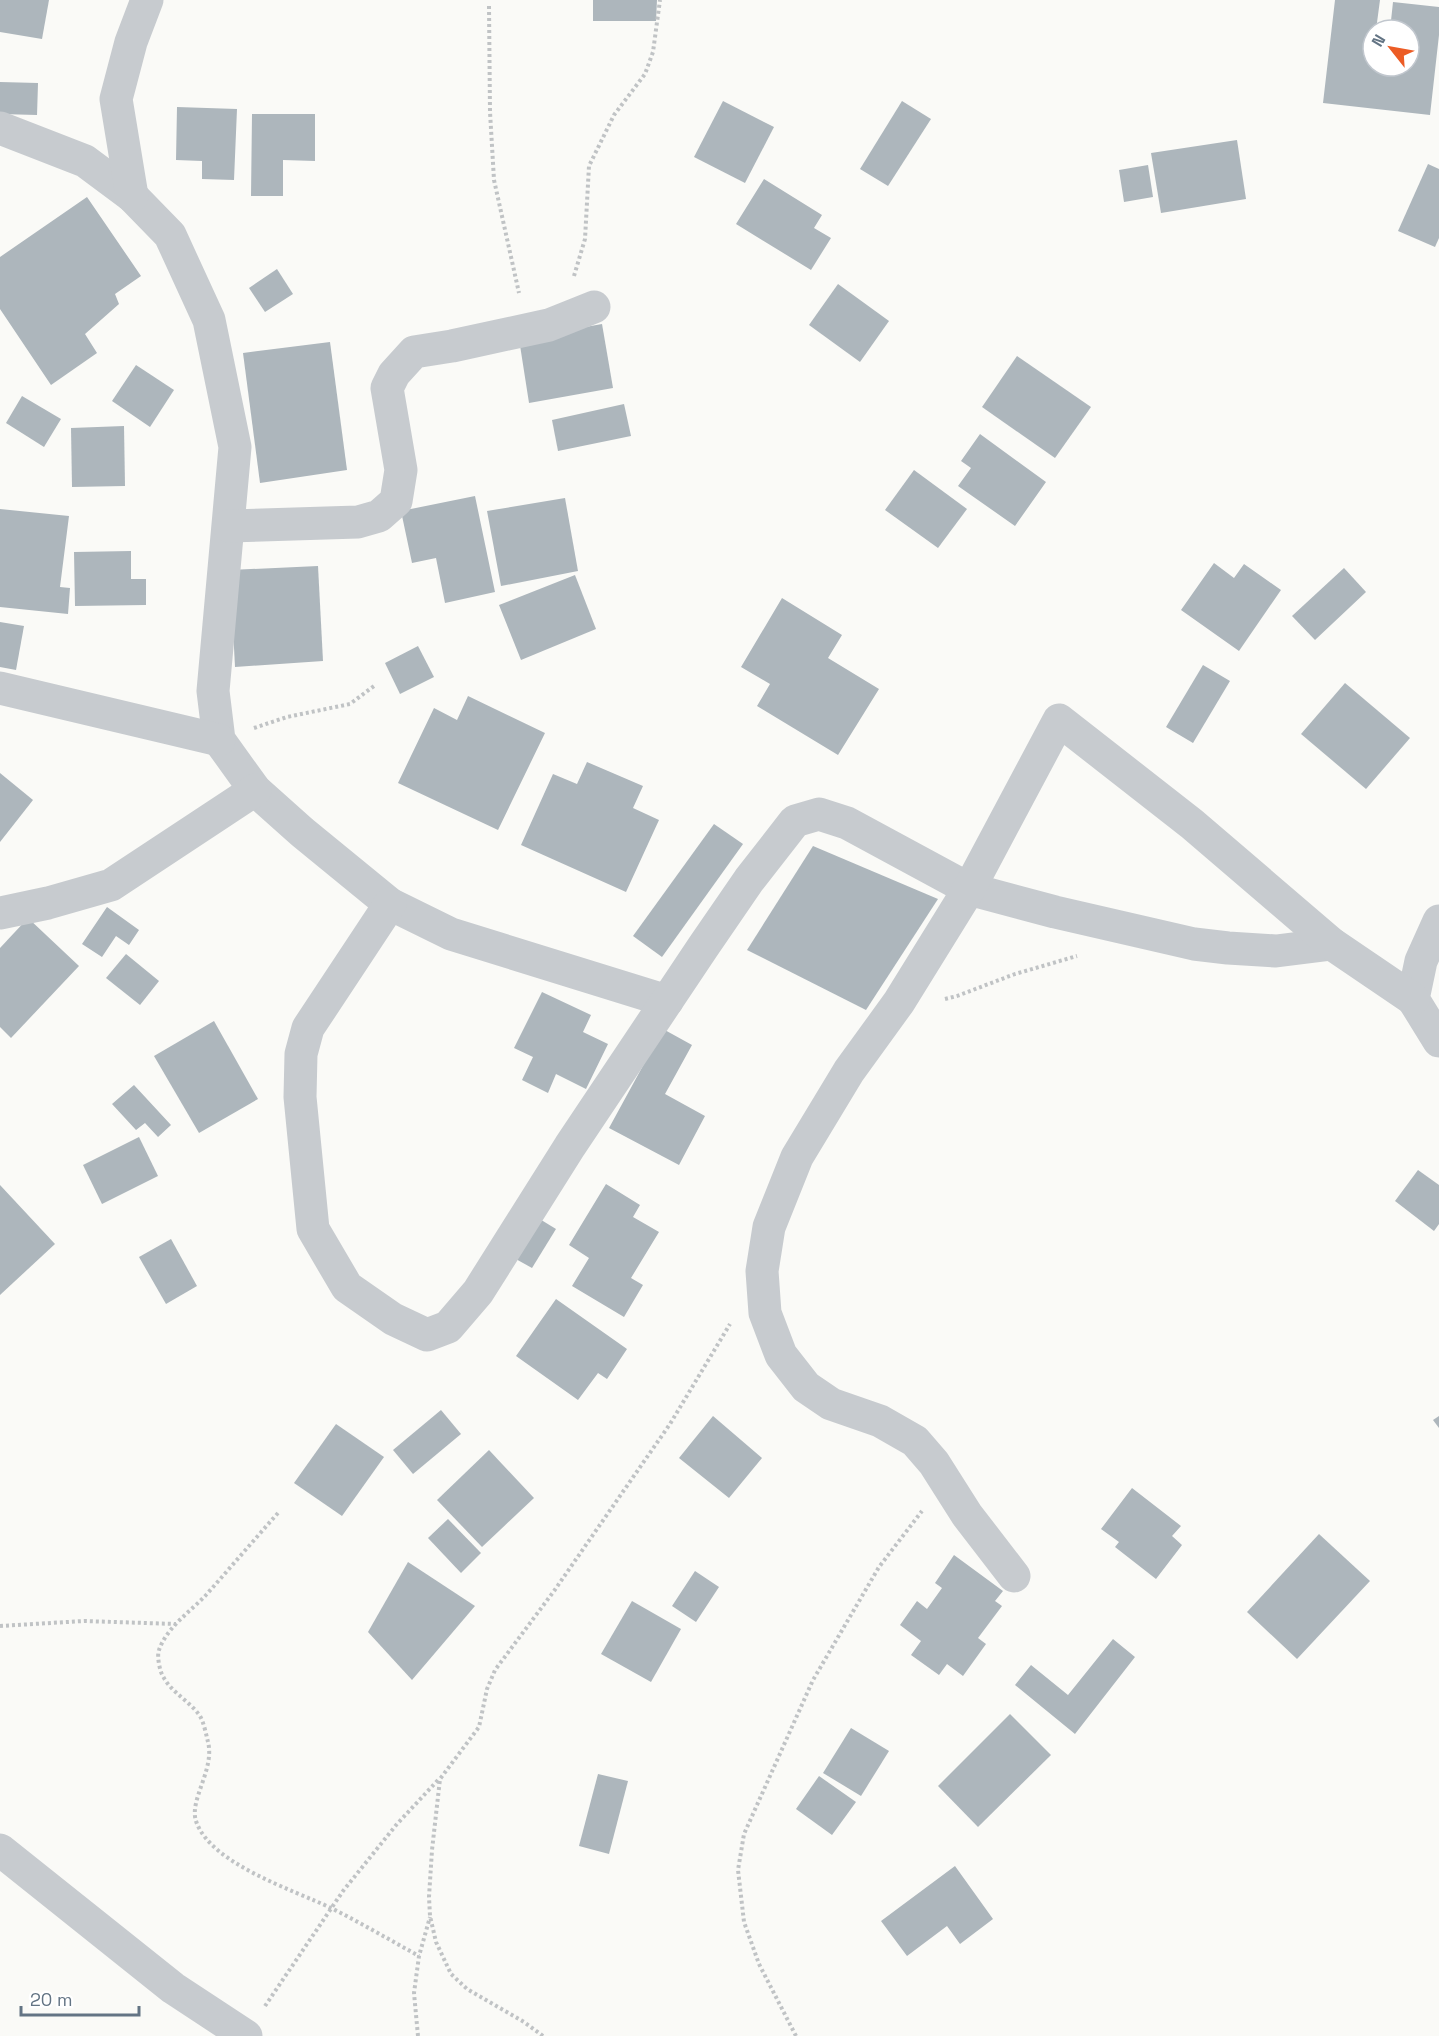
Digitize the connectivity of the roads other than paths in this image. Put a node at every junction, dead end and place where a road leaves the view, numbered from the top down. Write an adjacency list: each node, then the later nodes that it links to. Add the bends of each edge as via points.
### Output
1 (147, 0): 3 (street, via 116,99)
2 (0, 128): 3 (street, via 85,161)
3 (132, 196): 5 (street, via 170,235 208,320 235,447)
4 (594, 307): 5 (street, via 537,327 414,352 387,388 401,470 396,501 379,516 358,522)
5 (229, 526): 7 (street, via 213,691)
6 (0, 688): 7 (street)
7 (219, 740): 8 (street)
8 (255, 790): 10 (street); 11 (street, via 111,885)
9 (969, 889): 13 (street, via 1194,944 1276,951); 13 (street, via 1059,720 1192,824); 15 (street, via 847,823 819,814 795,821 749,880); 17 (street, via 899,1002 849,1071 797,1158 769,1227 762,1272 765,1313 781,1355 806,1387 831,1404 880,1421 915,1442)
10 (390, 904): 15 (street, via 451,934); 15 (street, via 308,1028 301,1054 300,1096 313,1229 347,1287 393,1319 427,1335 448,1327 478,1292)
11 (0, 912)
12 (1439, 921): 14 (street, via 1421,961)
13 (1332, 944): 14 (street)
14 (1413, 999): 16 (street)
15 (667, 1001)
16 (1439, 1041)
17 (1014, 1576)
18 (0, 1850): 19 (street, via 173,1988)
19 (246, 2036)

